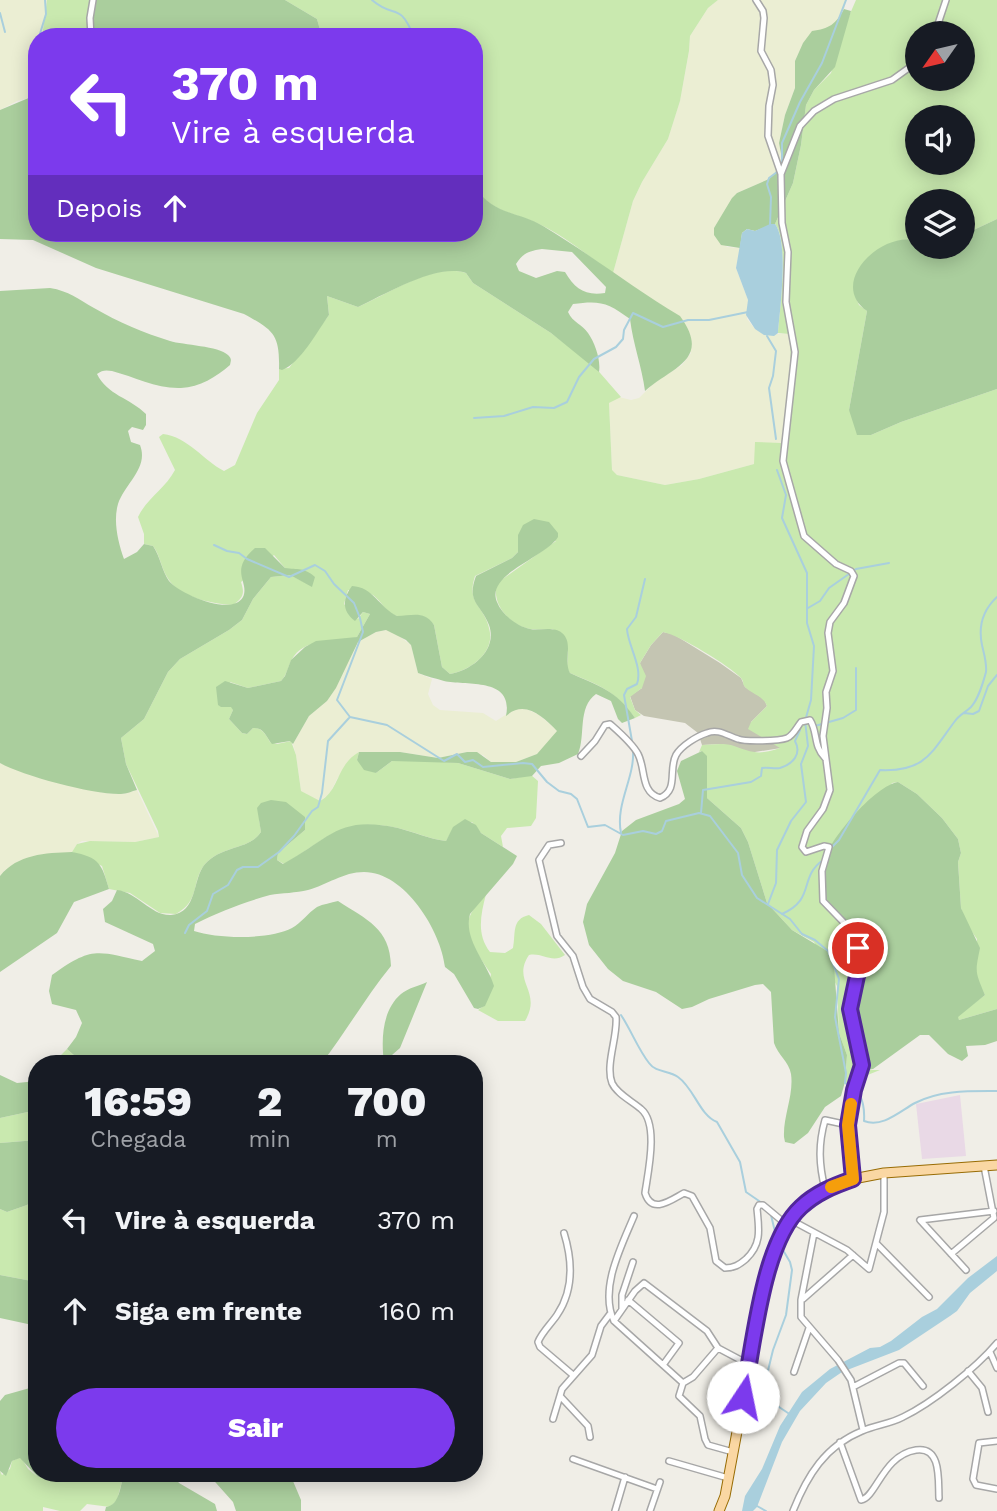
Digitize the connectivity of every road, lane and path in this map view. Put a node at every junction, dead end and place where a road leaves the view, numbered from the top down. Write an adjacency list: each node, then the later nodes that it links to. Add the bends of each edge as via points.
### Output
1 (93, 0): 5 (street)
2 (756, 0): 7 (street, via 764,18 761,51 773,85 768,136)
3 (946, 0): 4 (street)
4 (939, 21)
5 (91, 28)
6 (905, 70): 7 (street, via 814,111 800,126)
7 (781, 174): 9 (street, via 788,252 786,302 796,362 783,461 804,536 854,576 845,603 829,625 833,671 826,692)
8 (581, 756): 9 (street, via 610,724 635,750 647,789 660,798 672,784 673,762 679,751 708,732 746,741 785,739 801,722 810,720 816,747)
9 (825, 758): 11 (street, via 830,790 802,847 805,852 829,847 822,871 823,901 855,938 859,957 850,1009 862,1065)
10 (561, 843): 19 (street, via 546,846 539,860 554,925 588,996 616,1017 612,1082 649,1121 647,1199 662,1205 684,1193 692,1196 710,1228 716,1261 725,1268 739,1265 755,1251 759,1205)
11 (848, 1125): 15 (street); 16 (street, via 825,1120 819,1166)
12 (997, 1165): 13 (main road)
13 (984, 1166): 14 (main road); 17 (street)
14 (884, 1173): 15 (main road); 22 (street, via 884,1212)
15 (853, 1179): 16 (main road)
16 (825, 1189): 19 (main road, via 800,1207)
17 (994, 1211): 23 (street, via 994,1218); 23 (street, via 920,1220)
18 (634, 1216): 31 (street, via 615,1265)
19 (789, 1222): 21 (street); 37 (main road, via 772,1258)
20 (564, 1233): 42 (street, via 571,1263 569,1280 560,1311 538,1342)
21 (814, 1233): 24 (street); 29 (street)
22 (876, 1243): 24 (street, via 869,1269); 27 (street)
23 (951, 1254): 26 (street)
24 (853, 1255): 29 (street)
25 (633, 1262): 30 (street)
26 (966, 1270)
27 (929, 1297)
28 (628, 1300): 30 (street); 35 (street, via 644,1283 707,1331); 38 (street, via 679,1343)
29 (801, 1300): 33 (street, via 801,1317)
30 (622, 1309): 32 (street)
31 (610, 1314): 32 (street); 42 (street, via 601,1325 592,1355)
32 (614, 1321): 38 (street)
33 (809, 1328): 41 (street); 44 (street, via 838,1360)
34 (997, 1344): 36 (street)
35 (718, 1348): 37 (street); 43 (street)
36 (990, 1352): 39 (street); 40 (street)
37 (750, 1364): 48 (main road)
38 (663, 1365): 43 (street)
39 (997, 1368)
40 (968, 1371): 49 (street, via 982,1388); 51 (street, via 911,1413)
41 (793, 1372)
42 (573, 1375): 47 (street)
43 (683, 1383): 55 (street, via 679,1396 700,1416 708,1445)
44 (853, 1387): 45 (street, via 904,1363); 51 (street)
45 (923, 1387)
46 (720, 1393): 48 (street, via 719,1400)
47 (559, 1396): 50 (street); 52 (street, via 587,1426)
48 (742, 1405): 55 (main road)
49 (988, 1412)
50 (553, 1419)
51 (863, 1430): 54 (street)
52 (590, 1437)
53 (997, 1441): 62 (street, via 978,1446 973,1475 974,1483)
54 (840, 1442): 63 (street, via 861,1500 868,1497 892,1461 915,1450 927,1451 936,1460); 67 (street, via 815,1468)
55 (733, 1452): 60 (main road)
56 (573, 1459): 58 (street)
57 (669, 1461): 60 (street)
58 (625, 1477): 61 (street); 64 (street)
59 (660, 1482): 61 (street)
60 (727, 1482): 66 (main road)
61 (657, 1489): 65 (street)
62 (997, 1489)
63 (939, 1498)
64 (615, 1511)
65 (650, 1511)
66 (719, 1511)
67 (793, 1511)

